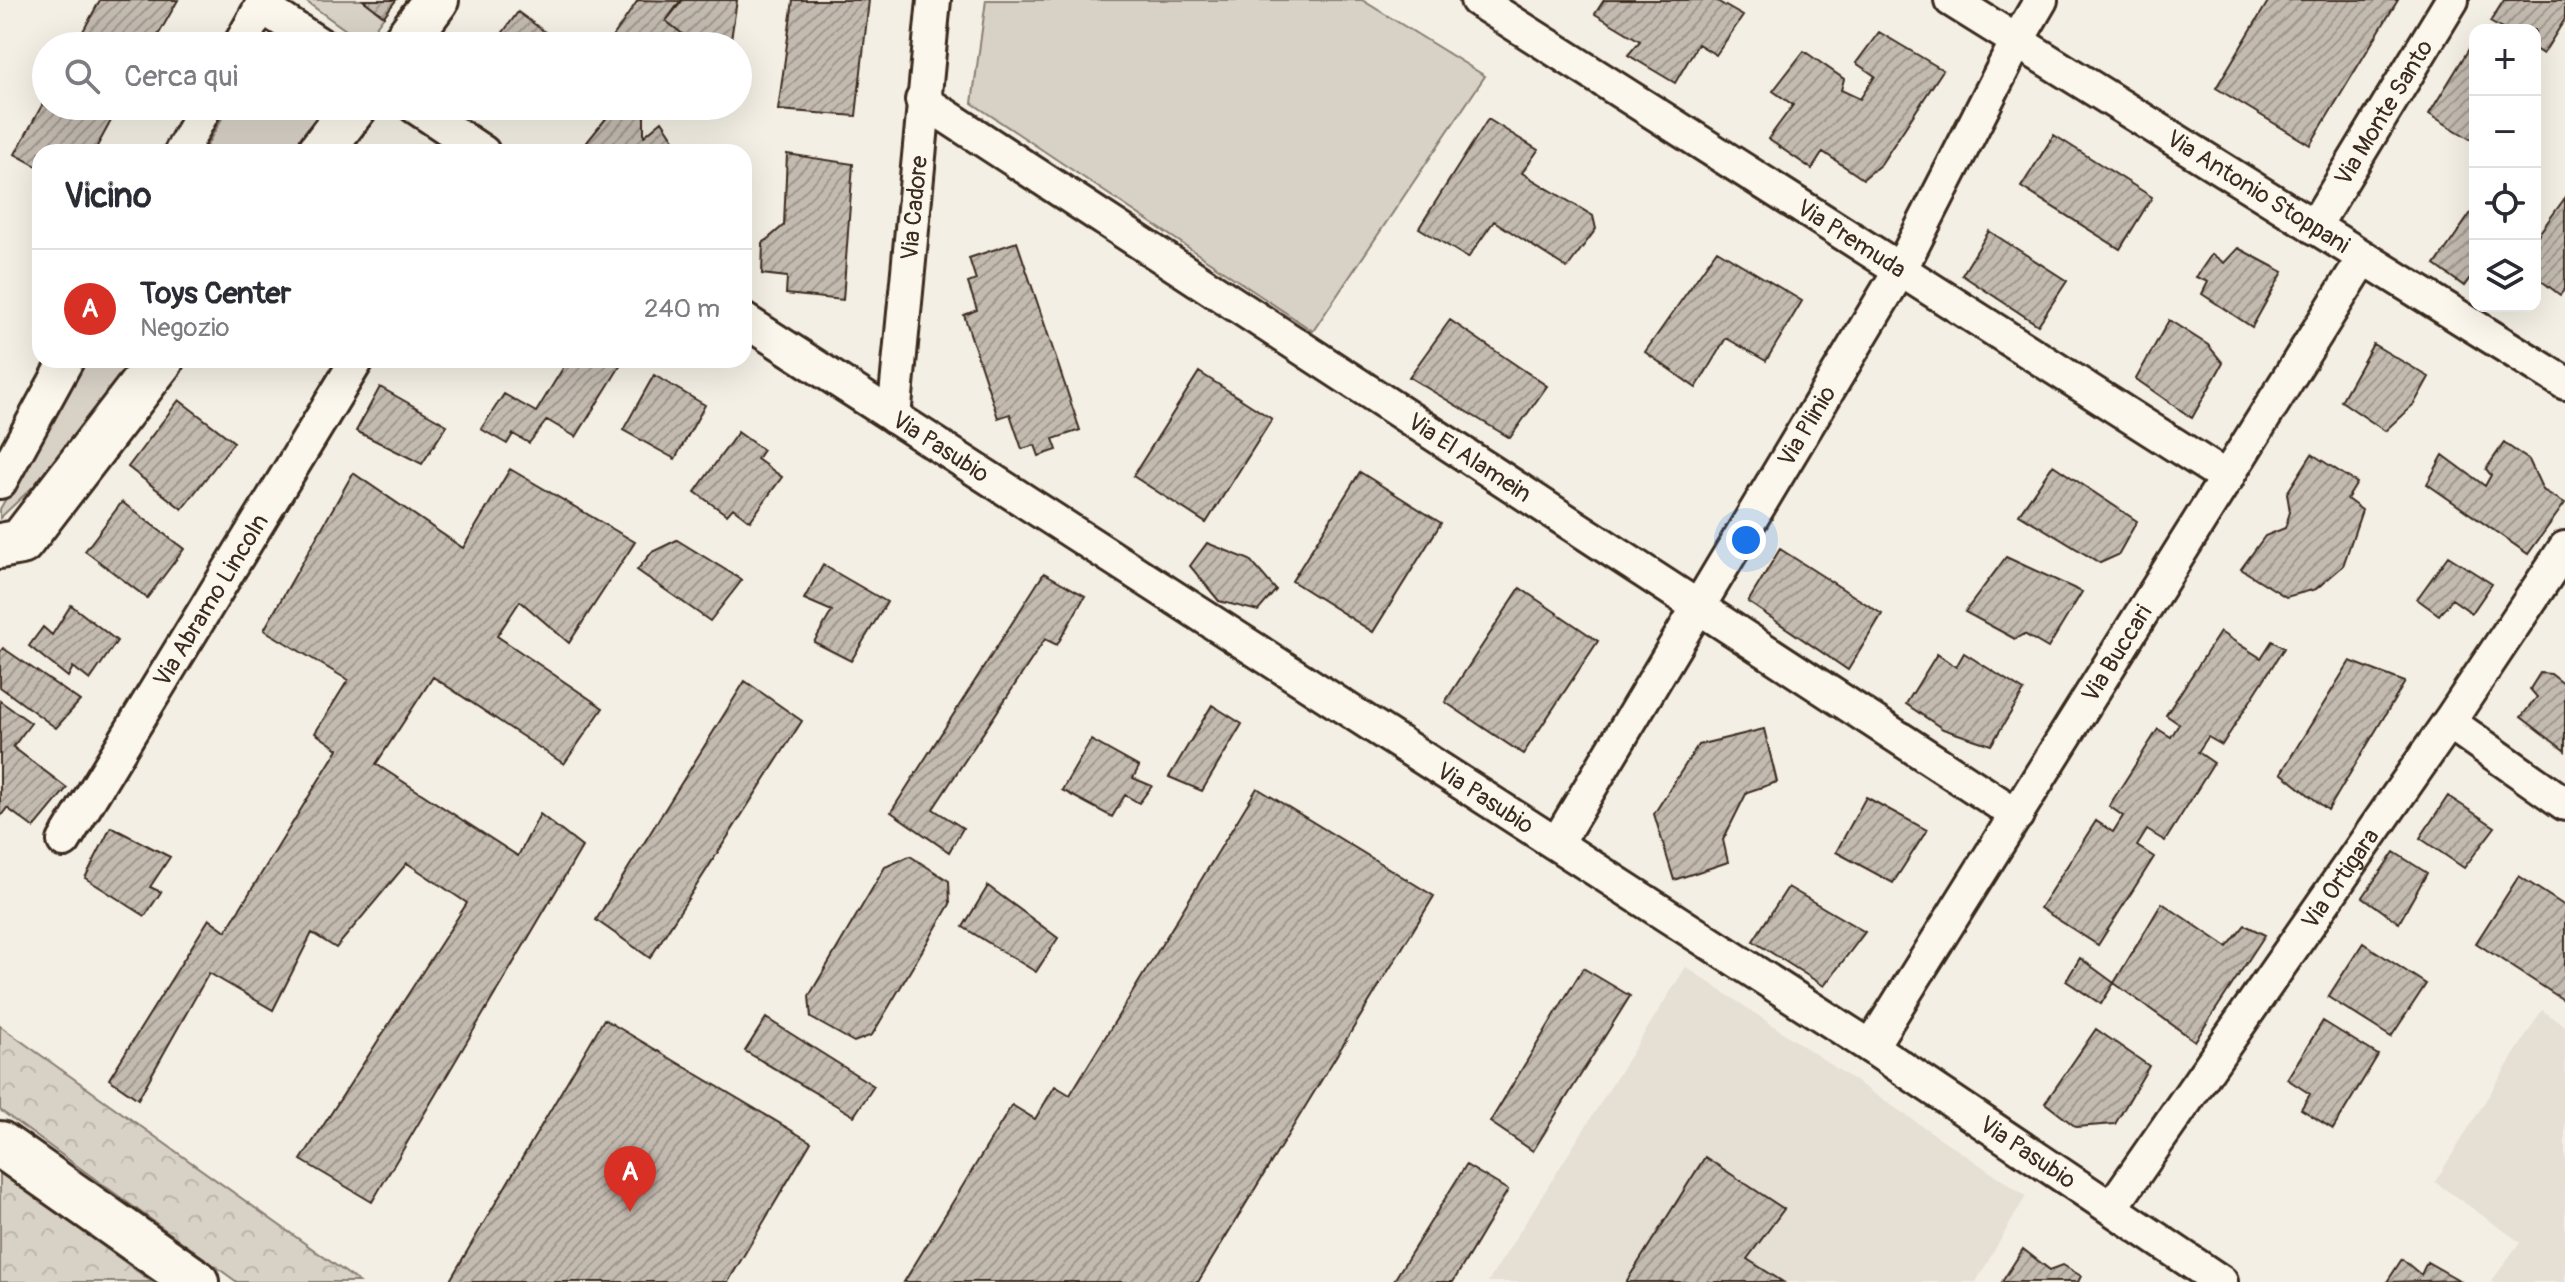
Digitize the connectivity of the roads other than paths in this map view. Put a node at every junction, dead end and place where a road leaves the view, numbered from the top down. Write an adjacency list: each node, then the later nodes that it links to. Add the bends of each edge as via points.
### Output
1 (436, 0): 10 (street)
2 (934, 0): 12 (street, Via Cadore)
3 (1477, 0): 21 (street, Via Premuda)
4 (1951, 0): 11 (street, Via Antonio Stoppani)
5 (2041, 0): 11 (street, Via Plinio)
6 (2452, 0): 19 (street, Via Monte Santo)
7 (263, 3): 8 (street); 9 (street)
8 (247, 32)
9 (303, 32)
10 (412, 32)
11 (2017, 41): 19 (street, Via Antonio Stoppani); 21 (street, Via Plinio)
12 (922, 100): 27 (street, Via Cadore); 32 (street, Via El Alamein)
13 (198, 120): 16 (street)
14 (344, 120): 17 (street)
15 (435, 120): 18 (street)
16 (185, 144)
17 (326, 144)
18 (471, 144)
19 (2314, 227): 20 (street, Via Antonio Stoppani)
20 (2363, 259): 26 (street, Via Antonio Stoppani); 28 (street, Via Buccari)
21 (1900, 270): 28 (street, Via Premuda); 32 (street, Via Plinio)
22 (752, 325): 27 (street, Via Pasubio)
23 (63, 368): 29 (street)
24 (155, 368): 30 (street, via 21,542)
25 (352, 368): 36 (street, Via Abramo Lincoln)
26 (2565, 383)
27 (894, 417): 37 (street, Via Pasubio)
28 (2227, 478): 35 (street, Via Buccari)
29 (0, 482)
30 (0, 546)
31 (2565, 548): 33 (street, Via Ortigara)
32 (1698, 607): 35 (street, Via El Alamein); 37 (street, Via Plinio)
33 (2449, 722): 34 (street); 40 (street, Via Ortigara)
34 (2565, 804)
35 (2017, 815): 38 (street, Via Buccari)
36 (64, 841)
37 (1557, 843): 38 (street, Via Pasubio)
38 (1871, 1047): 40 (street, Via Pasubio)
39 (0, 1144): 41 (street)
40 (2112, 1207): 42 (street, Via Pasubio)
41 (196, 1282)
42 (2221, 1282)

